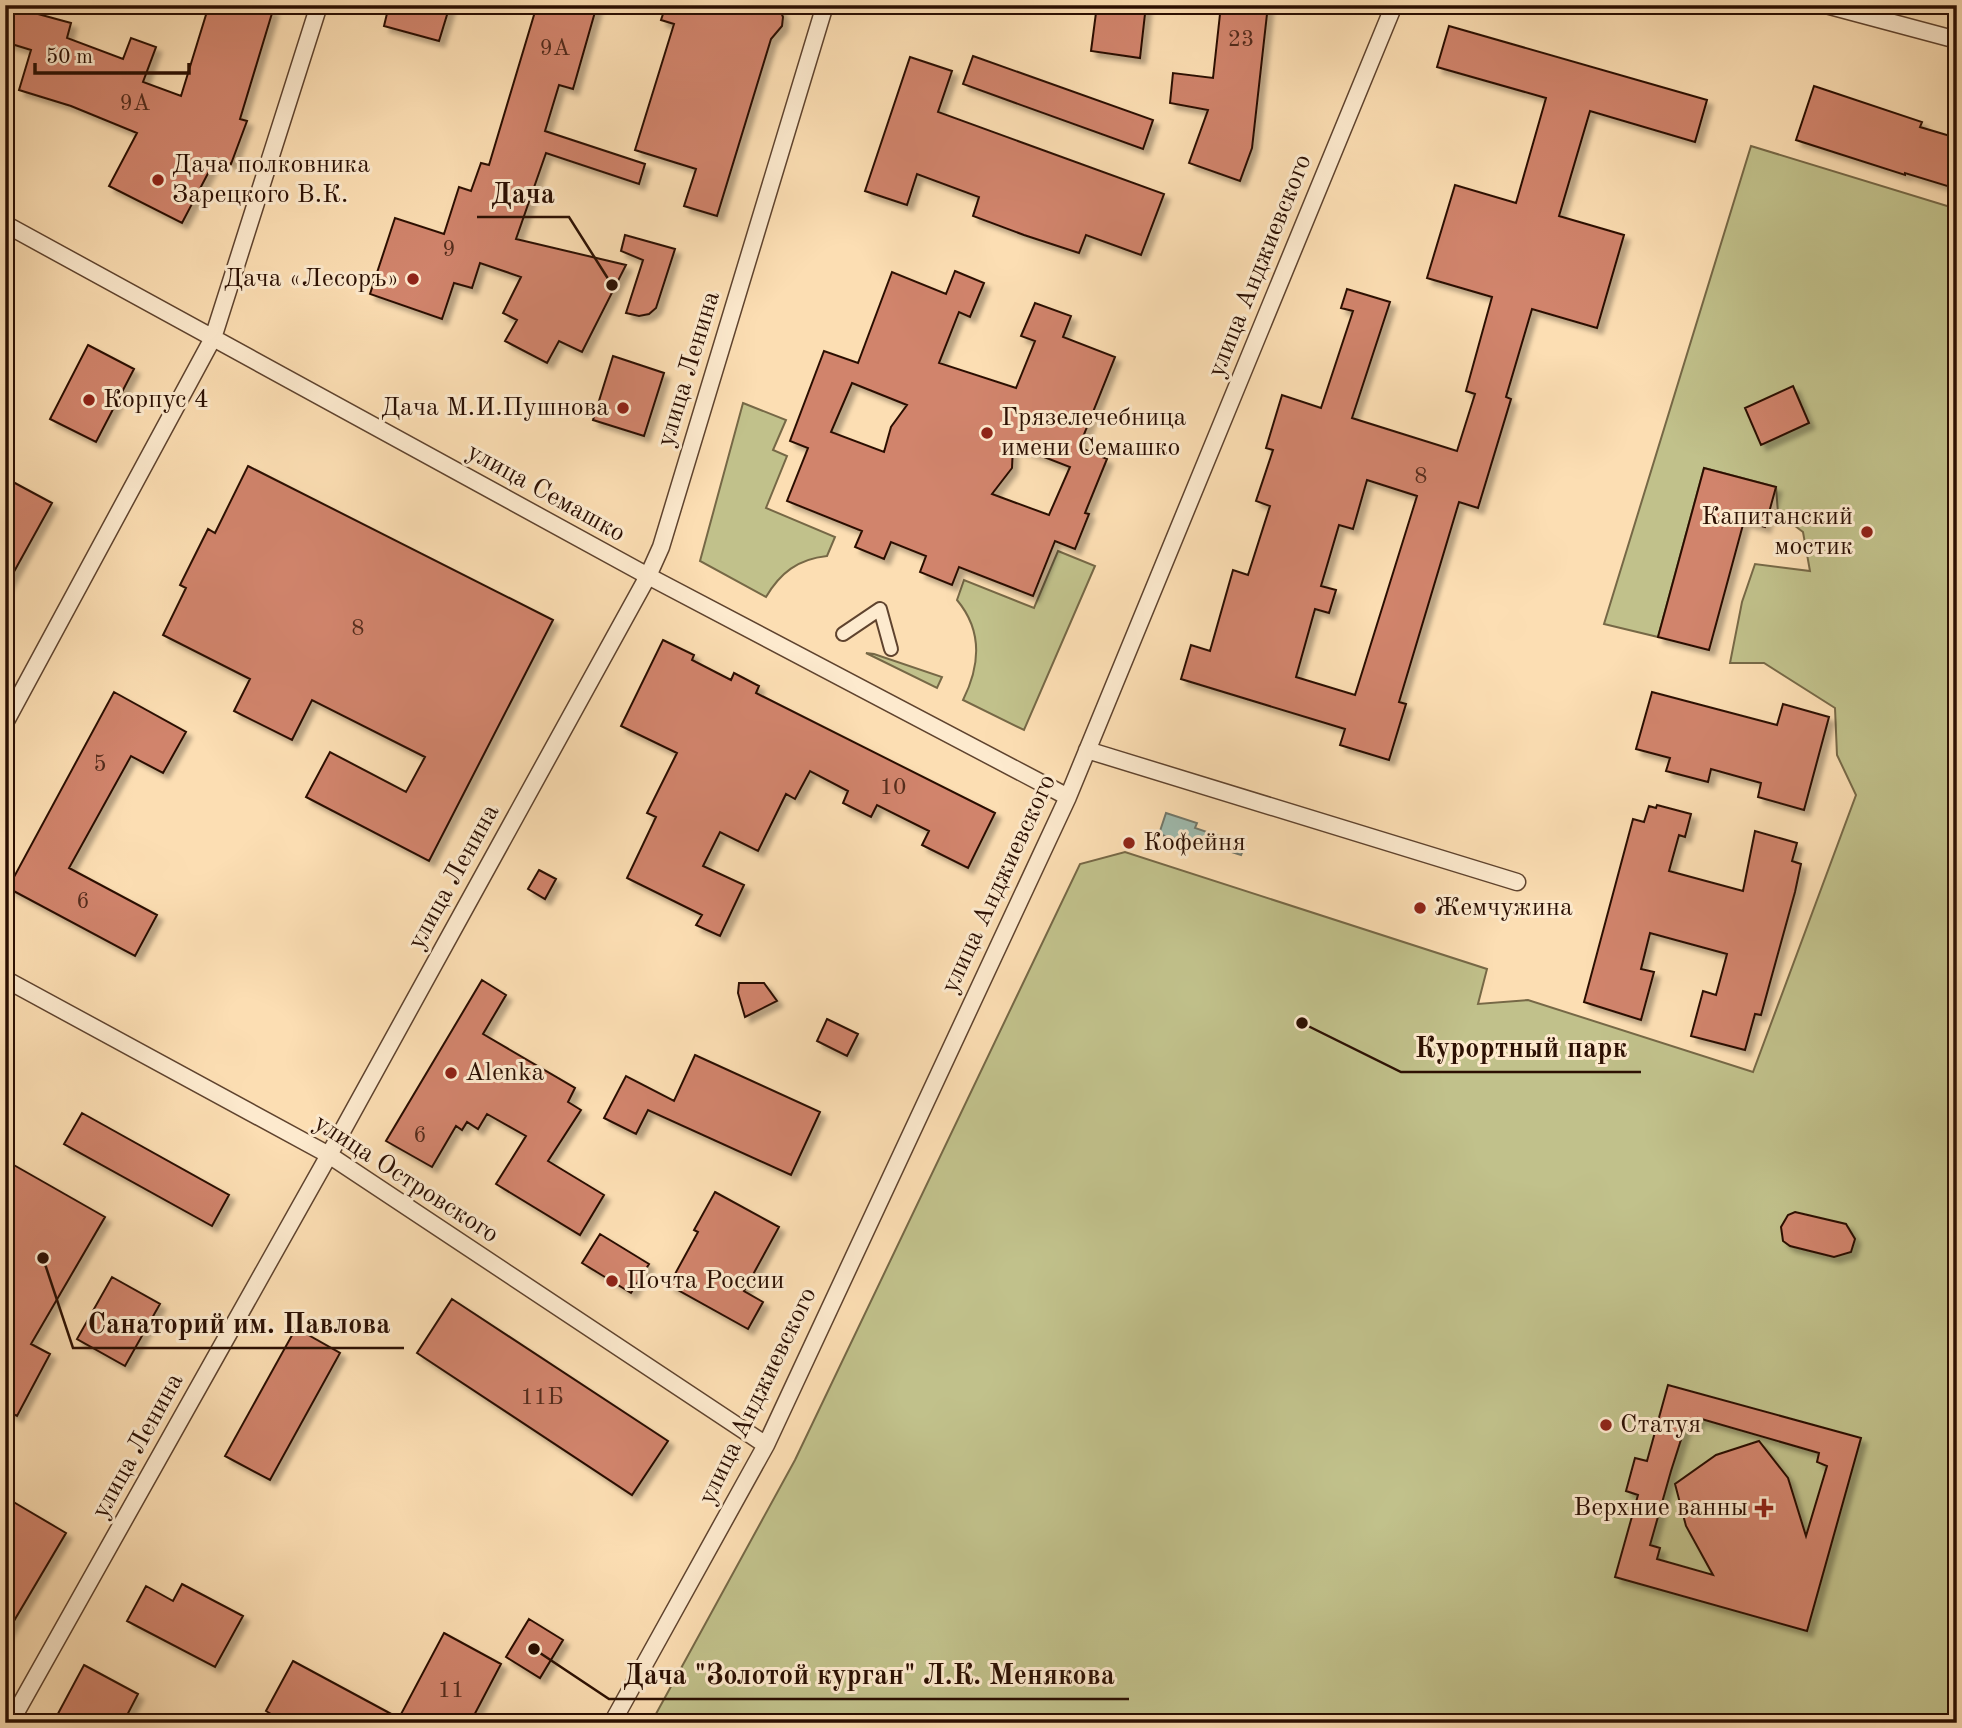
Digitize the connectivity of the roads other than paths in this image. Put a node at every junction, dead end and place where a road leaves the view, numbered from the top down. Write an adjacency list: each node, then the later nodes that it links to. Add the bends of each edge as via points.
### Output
1 (318, 5): 9 (street)
2 (825, 5): 10 (street, улица Ленина, via 661,547)
3 (1382, 5): 7 (street, улица Анджиевского)
4 (1394, 5): 7 (street, улица Анджиевского)
5 (1826, 5): 6 (street)
6 (1957, 40)
7 (1379, 42): 14 (street, улица Анджиевского)
8 (5, 224): 9 (street, улица Семашко)
9 (213, 338): 10 (street, улица Семашко); 13 (street)
10 (648, 576): 15 (street, улица Семашко); 18 (street, улица Ленина)
11 (843, 634): 12 (street, via 880,609)
12 (891, 649)
13 (5, 723)
14 (1087, 750): 15 (street, улица Анджиевского); 16 (street)
15 (1068, 797): 19 (street, улица Анджиевского)
16 (1517, 882)
17 (5, 979): 18 (street, улица Островского)
18 (329, 1155): 19 (street, улица Островского); 20 (street, улица Ленина)
19 (766, 1445): 21 (street, улица Анджиевского)
20 (10, 1723)
21 (612, 1723)

